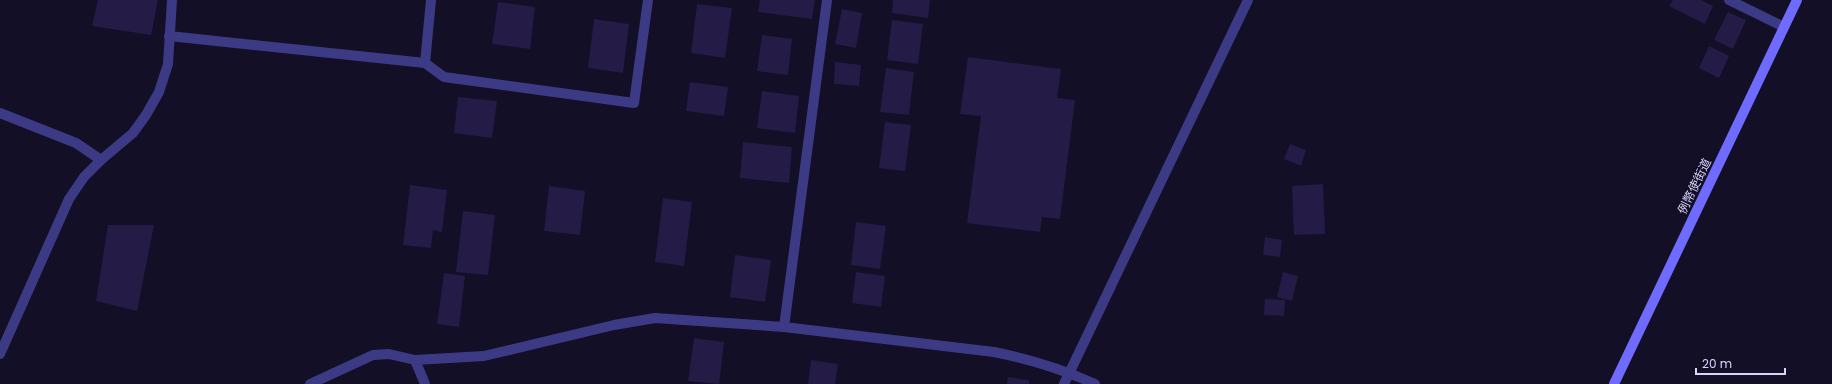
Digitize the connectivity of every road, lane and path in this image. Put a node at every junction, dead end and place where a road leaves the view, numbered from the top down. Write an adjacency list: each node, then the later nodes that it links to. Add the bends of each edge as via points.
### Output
1 (172, 0): 9 (street)
2 (431, 0): 10 (street)
3 (648, 0): 10 (street, via 634,102 444,77)
4 (827, 0): 13 (street)
5 (1248, 0): 16 (street)
6 (1729, 0): 8 (street)
7 (1797, 0): 8 (main road, 例幣使街道)
8 (1784, 27): 21 (main road, 例幣使街道)
9 (170, 36): 10 (street); 12 (street, via 168,64 159,92 133,133)
10 (425, 62)
11 (0, 113): 12 (street, via 76,142)
12 (101, 160): 14 (street, via 84,177 69,199)
13 (784, 327): 15 (street, via 655,318 614,324 484,356); 16 (street, via 994,352)
14 (0, 354)
15 (414, 360): 17 (street, via 389,354 373,355); 18 (street)
16 (1069, 372): 19 (street); 20 (street)
17 (310, 384)
18 (425, 384)
19 (1064, 384)
20 (1095, 384)
21 (1614, 384)

